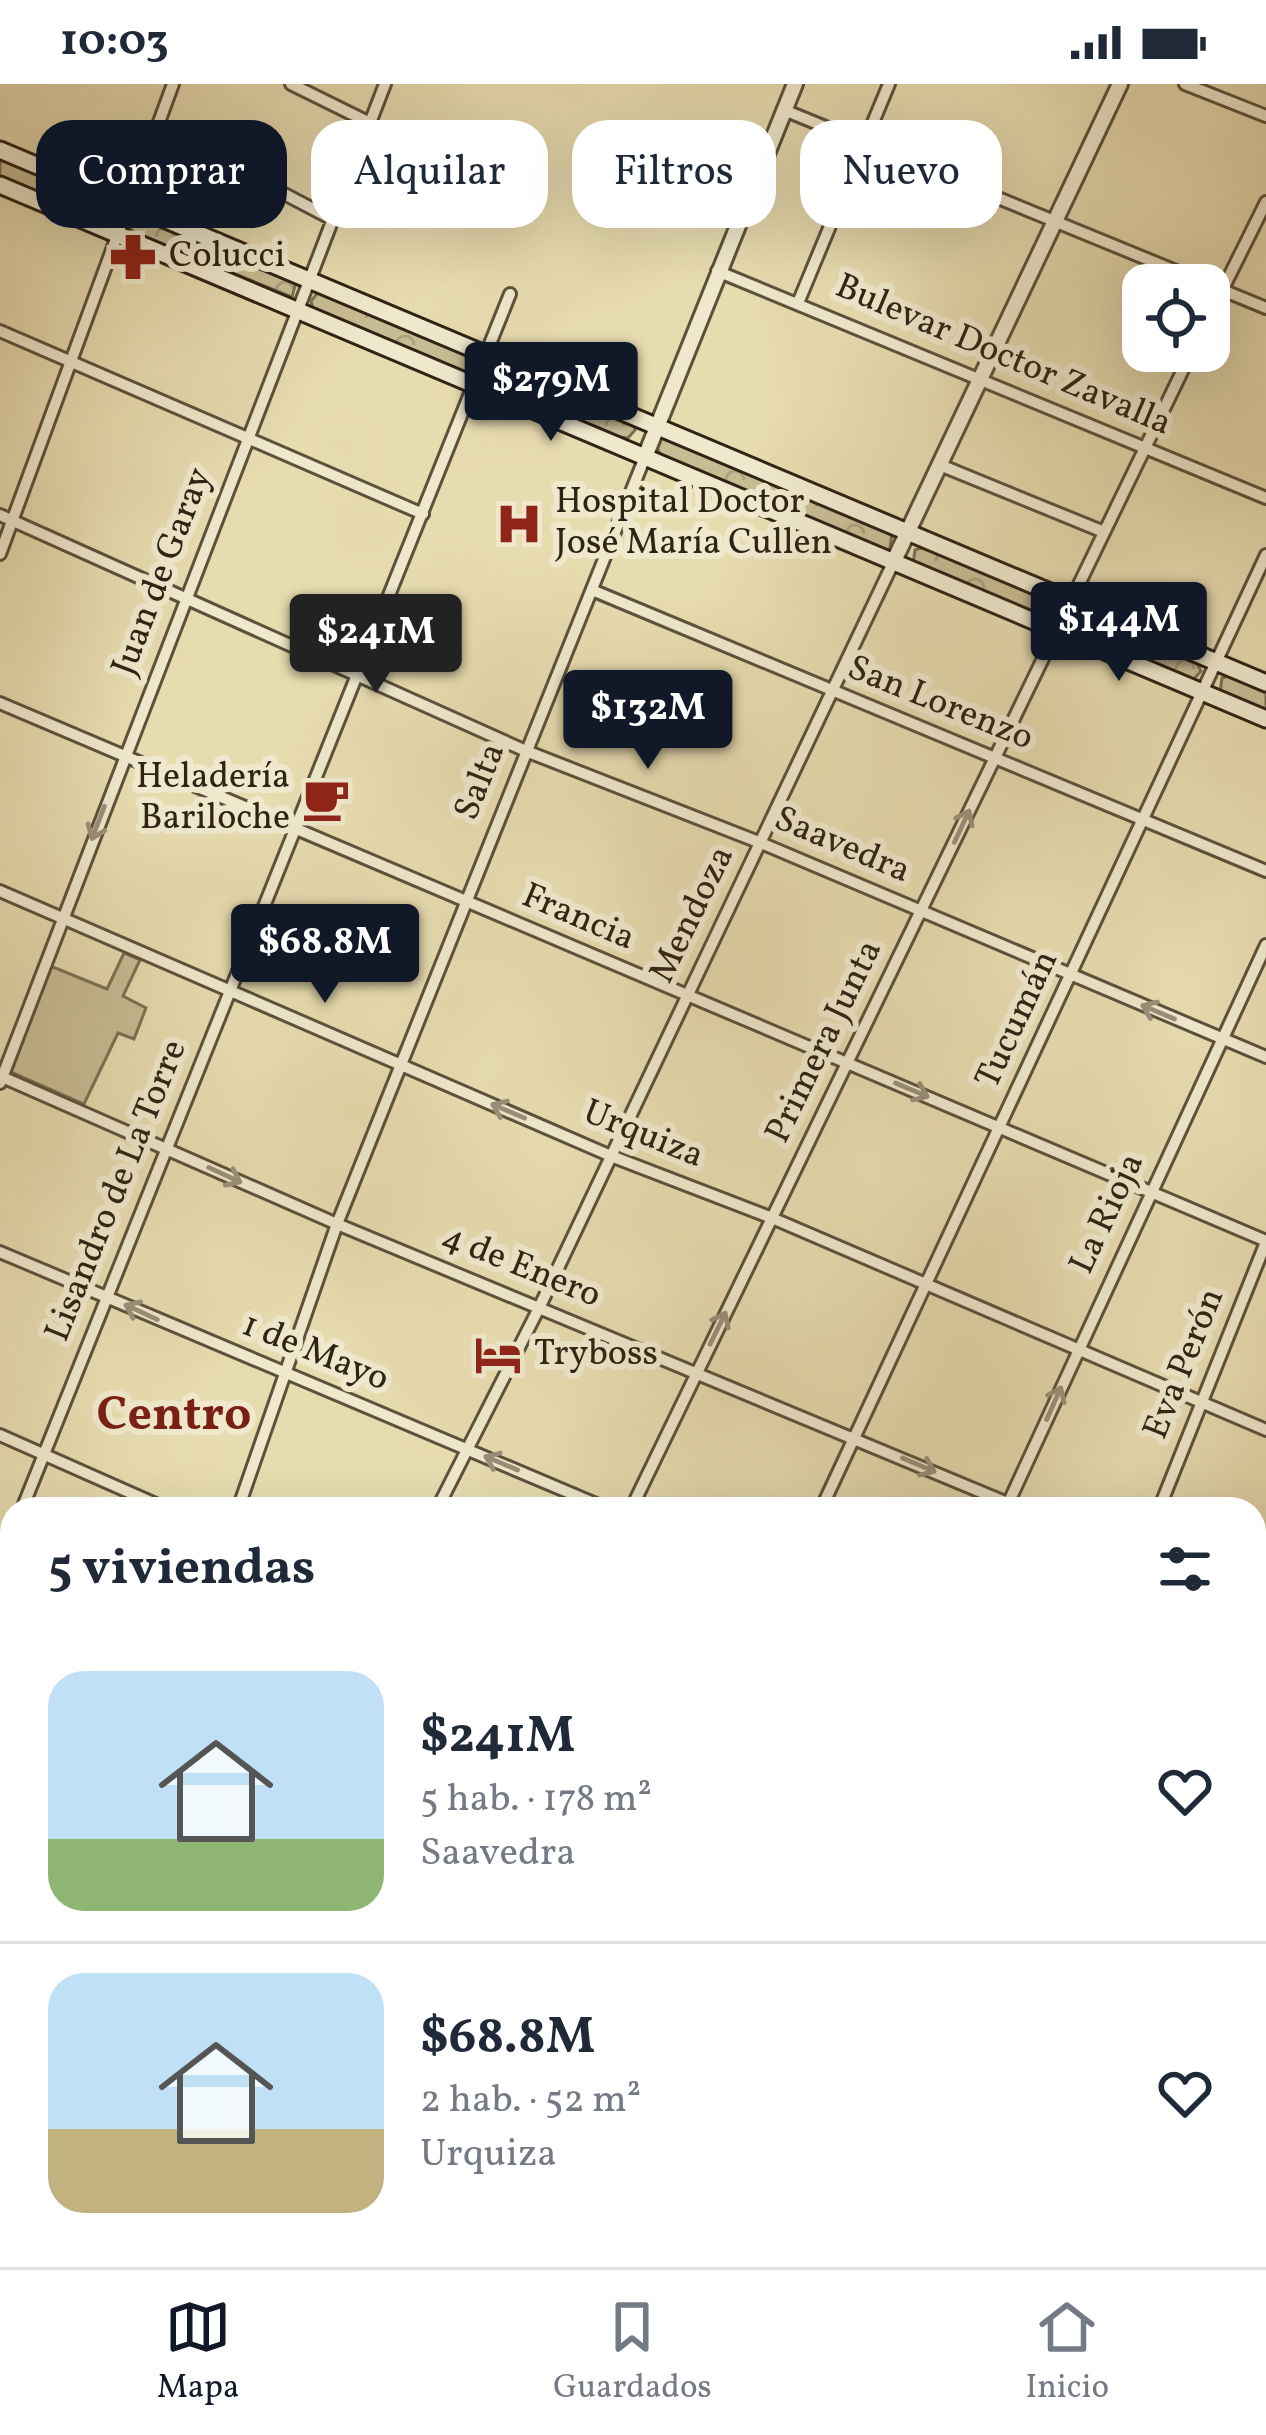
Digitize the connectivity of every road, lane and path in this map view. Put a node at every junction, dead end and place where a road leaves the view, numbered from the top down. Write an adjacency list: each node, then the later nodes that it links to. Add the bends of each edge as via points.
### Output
1 (173, 84): 10 (street)
2 (385, 84): 12 (street, Juan de Garay)
3 (795, 84): 8 (street, Salta)
4 (889, 84): 14 (street)
5 (1120, 84): 20 (street, Mendoza)
6 (1185, 84): 9 (street)
7 (294, 85): 11 (street)
8 (784, 110): 13 (street); 27 (street, Salta)
9 (1266, 116)
10 (160, 120)
11 (364, 120)
12 (371, 120)
13 (808, 120)
14 (874, 120)
15 (0, 150): 16 (main road)
16 (36, 165)
17 (0, 185): 25 (main road)
18 (1002, 198): 20 (street)
19 (1266, 202): 28 (street)
20 (1056, 220): 26 (street); 39 (street, Mendoza)
21 (121, 228): 25 (street)
22 (190, 228): 29 (main road)
23 (328, 228): 29 (street, Juan de Garay)
24 (829, 228): 32 (street)
25 (119, 234): 33 (main road); 37 (street)
26 (1160, 264)
27 (717, 271): 32 (street, Bulevar Doctor Zavalla); 41 (street, Salta)
28 (1230, 274)
29 (309, 278): 33 (street, Juan de Garay); 36 (main road)
30 (1230, 293): 34 (street)
31 (510, 294): 36 (street, Lisandro de La Torre)
32 (798, 303): 39 (street, Bulevar Doctor Zavalla)
33 (298, 308): 40 (main road); 42 (street, Juan de Garay)
34 (1266, 308)
35 (0, 332): 37 (street)
36 (486, 353): 40 (street, Lisandro de La Torre); 41 (main road)
37 (71, 363): 42 (street); 48 (street)
38 (1182, 372): 43 (street, Primera Junta)
39 (982, 381): 43 (street, Bulevar Doctor Zavalla); 45 (street, Mendoza)
40 (476, 384): 44 (main road); 47 (street, Lisandro de La Torre)
41 (657, 425): 44 (street, Salta); 49 (main road)
42 (246, 440): 47 (street); 55 (street, Juan de Garay)
43 (1145, 448): 46 (street, Bulevar Doctor Zavalla); 50 (street, Primera Junta)
44 (646, 457): 53 (main road); 54 (street, Salta)
45 (940, 465): 49 (street, Mendoza); 50 (street)
46 (1266, 498)
47 (423, 514): 59 (street, Lisandro de La Torre)
48 (6, 518): 51 (street); 55 (street, Saavedra)
49 (908, 531): 53 (street, Mendoza); 56 (main road)
50 (1104, 532): 56 (street, Primera Junta)
51 (0, 554)
52 (1266, 555): 58 (street, Tucumán)
53 (892, 563): 57 (main road); 62 (street, Mendoza)
54 (592, 590): 62 (street, San Lorenzo); 65 (street, Salta)
55 (186, 597): 59 (street, Saavedra); 66 (street, Juan de Garay)
56 (1070, 599): 57 (street, Primera Junta); 58 (main road)
57 (1056, 630): 61 (main road); 67 (street, Primera Junta)
58 (1216, 661): 60 (main road); 61 (street, Tucumán)
59 (359, 675): 65 (street, Saavedra); 69 (street, Lisandro de La Torre)
60 (1266, 682)
61 (1202, 692): 64 (main road); 68 (street, Tucumán)
62 (833, 693): 67 (street, San Lorenzo); 70 (street, Mendoza)
63 (0, 703): 66 (street, Francia)
64 (1266, 719)
65 (526, 751): 70 (street, Saavedra); 73 (street, Salta)
66 (122, 758): 69 (street, Francia); 75 (street, Juan de Garay, one-way to 75)
67 (994, 759): 68 (street, San Lorenzo); 74 (street, Primera Junta, one-way to 67)
68 (1143, 820): 71 (street, San Lorenzo); 77 (street, Tucumán)
69 (297, 834): 73 (street, Francia); 78 (street, Lisandro de La Torre)
70 (760, 843): 74 (street, Saavedra); 79 (street, Mendoza)
71 (1266, 871)
72 (0, 891): 75 (street, Urquiza)
73 (465, 904): 79 (street, Francia); 83 (street, Salta)
74 (921, 913): 77 (street, Saavedra); 82 (street, Primera Junta)
75 (62, 919): 78 (street, Urquiza); 84 (street, Juan de Garay)
76 (1266, 945): 80 (street, La Rioja)
77 (1072, 975): 80 (street, Saavedra, one-way to 77); 85 (street, Tucumán)
78 (232, 990): 83 (street, Urquiza); 86 (street, Lisandro de La Torre)
79 (687, 997): 82 (street, Francia); 87 (street, Mendoza)
80 (1222, 1039): 81 (street, Saavedra); 88 (street, La Rioja)
81 (1266, 1058)
82 (848, 1062): 85 (street, Francia, one-way to 85); 89 (street, Primera Junta)
83 (400, 1065): 87 (street, Urquiza, one-way to 83); 90 (street, Salta)
84 (1, 1078): 86 (street, 4 de Enero)
85 (1000, 1127): 88 (street, Francia); 93 (street, Tucumán)
86 (167, 1148): 90 (street, 4 de Enero, one-way to 90); 94 (street, Lisandro de La Torre)
87 (610, 1156): 89 (street, Urquiza); 95 (street, Mendoza)
88 (1152, 1193): 91 (street, Francia); 96 (street, La Rioja)
89 (772, 1218): 93 (street, Urquiza); 98 (street, Primera Junta, one-way to 89)
90 (337, 1224): 95 (street, 4 de Enero); 97 (street, Salta)
91 (1266, 1242): 99 (street, Eva Perón)
92 (0, 1252): 94 (street, 1 de Mayo)
93 (926, 1286): 96 (street, Urquiza); 102 (street, Tucumán)
94 (106, 1295): 97 (street, 1 de Mayo, one-way to 94); 104 (street, Lisandro de La Torre)
95 (540, 1306): 98 (street, 4 de Enero); 103 (street, Mendoza)
96 (1078, 1350): 99 (street, Urquiza); 113 (street, La Rioja, one-way to 96)
97 (287, 1372): 103 (street, 1 de Mayo); 107 (street, Salta)
98 (696, 1374): 102 (street, 4 de Enero); 110 (street, Primera Junta)
99 (1202, 1403): 100 (street, Urquiza); 114 (street, Eva Perón)
100 (1266, 1430)
101 (0, 1435): 104 (street)
102 (855, 1438): 111 (street, Tucumán); 112 (street, 4 de Enero, one-way to 112)
103 (468, 1449): 108 (street, Mendoza); 109 (street, 1 de Mayo, one-way to 103)
104 (44, 1454): 105 (street, Lisandro de La Torre); 106 (street)
105 (27, 1497)
106 (140, 1497)
107 (242, 1497)
108 (443, 1497)
109 (580, 1497)
110 (637, 1497)
111 (827, 1497)
112 (987, 1497)
113 (1011, 1497)
114 (1164, 1497)

